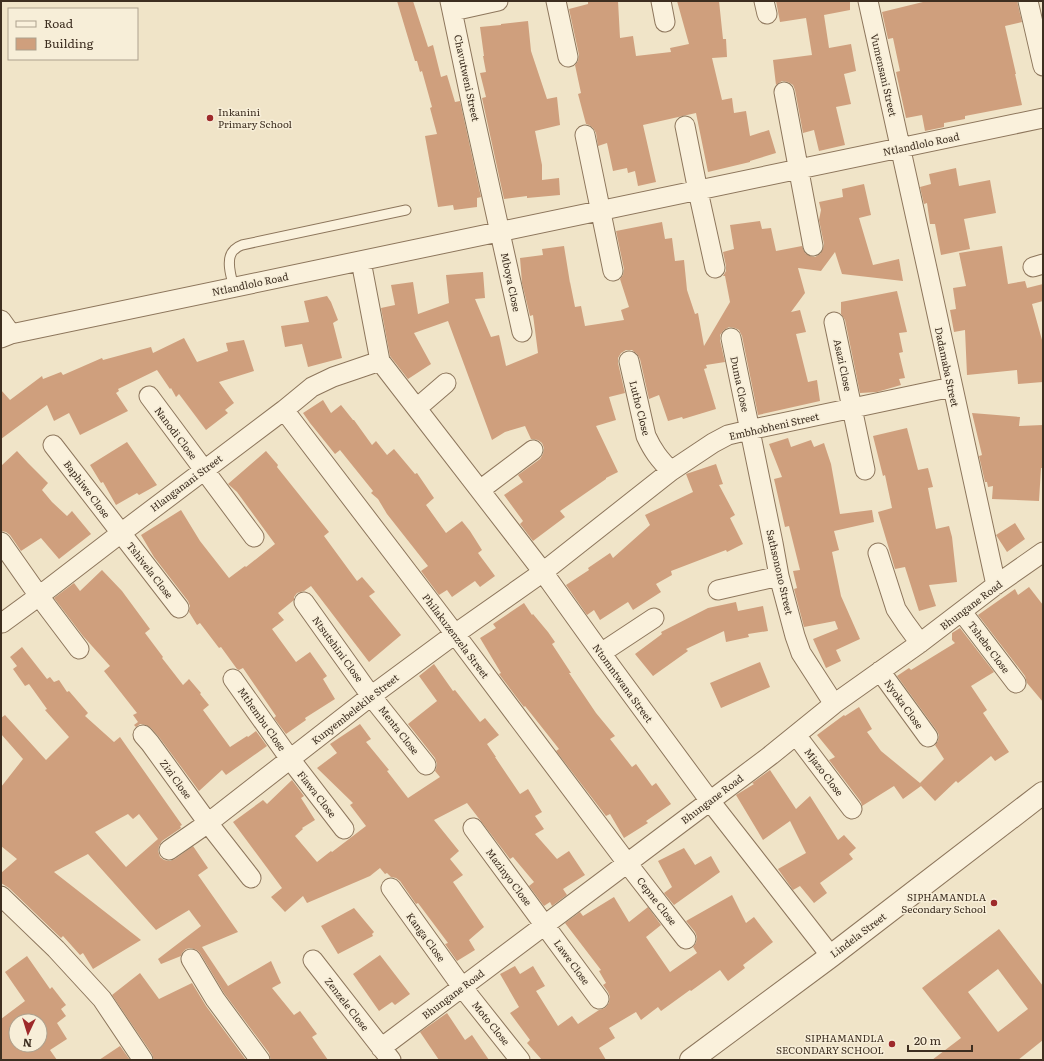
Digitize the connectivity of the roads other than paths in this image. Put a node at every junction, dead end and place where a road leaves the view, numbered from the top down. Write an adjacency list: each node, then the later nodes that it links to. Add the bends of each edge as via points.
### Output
1 (498, 1): 6 (street)
2 (556, 1): 8 (street)
3 (660, 1): 7 (street)
4 (868, 1): 14 (street, Vumensani Street)
5 (1028, 1): 9 (street)
6 (452, 6): 19 (street, Chavutweni Street)
7 (664, 22)
8 (568, 57)
9 (1043, 66)
10 (784, 92): 15 (street)
11 (1043, 118): 14 (street, Ntlandlolo Road)
12 (686, 126): 16 (street)
13 (585, 135): 18 (street)
14 (901, 148): 15 (street, Ntlandlolo Road); 32 (street, Dadamaba Street)
15 (799, 170): 16 (street, Ntlandlolo Road); 20 (street)
16 (698, 191): 18 (street, Ntlandlolo Road); 22 (street)
17 (406, 210): 24 (lane, via 242,245 233,251 230,259)
18 (600, 211): 19 (street, Ntlandlolo Road); 23 (street)
19 (500, 232): 21 (street, Ntlandlolo Road); 27 (street, Mboya Close)
20 (813, 246)
21 (362, 261): 24 (street, Ntlandlolo Road); 29 (street, Ntomntwana Street)
22 (715, 268)
23 (613, 272)
24 (234, 287): 26 (street, Ntlandlolo Road)
25 (834, 322): 35 (street, Asazi Close)
26 (4, 331)
27 (522, 332)
28 (731, 338): 37 (street, Duma Close)
29 (380, 361): 34 (street, Ntomntwana Street); 36 (street, Hlanganani Street, via 333,377 312,388)
30 (629, 361): 42 (street, Lutho Close, via 646,436 658,458)
31 (446, 383): 34 (street)
32 (952, 387): 35 (street, Embhobheni Street); 51 (street, Dadamaba Street)
33 (149, 396): 40 (street, Nanodi Close)
34 (416, 408): 43 (street, Ntomntwana Street)
35 (852, 408): 37 (street, Embhobheni Street); 41 (street, Asazi Close)
36 (284, 410): 40 (street, Hlanganani Street); 59 (street, Philakuzenzela Street)
37 (750, 430): 42 (street, Embhobheni Street, via 713,443); 50 (street, Sathsonono Street)
38 (53, 445): 44 (street, Baphiwe Close)
39 (533, 450): 43 (street)
40 (204, 470): 44 (street, Hlanganani Street); 45 (street, Nanodi Close)
41 (865, 470)
42 (671, 471): 49 (street, Embhobheni Street)
43 (480, 490): 49 (street, Ntomntwana Street)
44 (121, 532): 53 (street, Hlanganani Street); 55 (street, Tshivela Close)
45 (254, 537)
46 (1, 542): 53 (street)
47 (1043, 552): 51 (street, Bhungane Road)
48 (878, 553): 60 (street, via 896,608)
49 (543, 572): 59 (street, Kunyembelekile Street); 62 (street, Ntomntwana Street)
50 (779, 576): 52 (street); 67 (street, Sathsonono Street, via 801,653)
51 (996, 585): 56 (street, Bhungane Road)
52 (718, 590)
53 (39, 596): 58 (street, Hlanganani Street); 61 (street)
54 (304, 602): 66 (street, Ntsutshini Close)
55 (179, 608)
56 (962, 612): 60 (street, Bhungane Road); 65 (street, Tshebe Close)
57 (654, 618): 62 (street)
58 (2, 623)
59 (454, 634): 66 (street, Kunyembelekile Street); 80 (street, Philakuzenzela Street)
60 (920, 643): 63 (street, Bhungane Road)
61 (79, 649)
62 (600, 653): 74 (street, Ntomntwana Street)
63 (880, 671): 67 (street, Bhungane Road); 70 (street, Nyoka Close)
64 (233, 679): 71 (street, Mthembu Close)
65 (1016, 683)
66 (372, 696): 71 (street, Kunyembelekile Street); 72 (street, Menta Close)
67 (834, 704): 69 (street, Bhungane Road)
68 (143, 735): 76 (street, Zizi Close)
69 (796, 735): 74 (street, Bhungane Road); 75 (street, Mjazo Close)
70 (928, 738)
71 (290, 759): 76 (street, Kunyembelekile Street); 78 (street, Fiawa Close)
72 (426, 765)
73 (1043, 793): 86 (street, Lindela Street)
74 (710, 801): 80 (street, Bhungane Road); 86 (street, Ntomntwana Street)
75 (852, 809)
76 (208, 823): 79 (street, Kunyembelekile Street); 81 (street, Zizi Close)
77 (473, 828): 84 (street, Mazinyo Close)
78 (344, 829)
79 (169, 850)
80 (627, 864): 84 (street, Bhungane Road); 85 (street, Cepne Close)
81 (251, 878)
82 (391, 888): 89 (street, Kanga Close)
83 (1, 896): 92 (street, via 56,949 102,999)
84 (545, 925): 89 (street, Bhungane Road); 90 (street, Lawe Close)
85 (686, 939)
86 (831, 956): 95 (street, Lindela Street)
87 (191, 959): 93 (street, via 215,998)
88 (313, 960): 91 (street, Zenzele Close)
89 (462, 987): 91 (street, Bhungane Road); 94 (street, Moto Close)
90 (599, 999)
91 (386, 1054)
92 (142, 1060)
93 (260, 1060)
94 (520, 1060)
95 (691, 1060)

